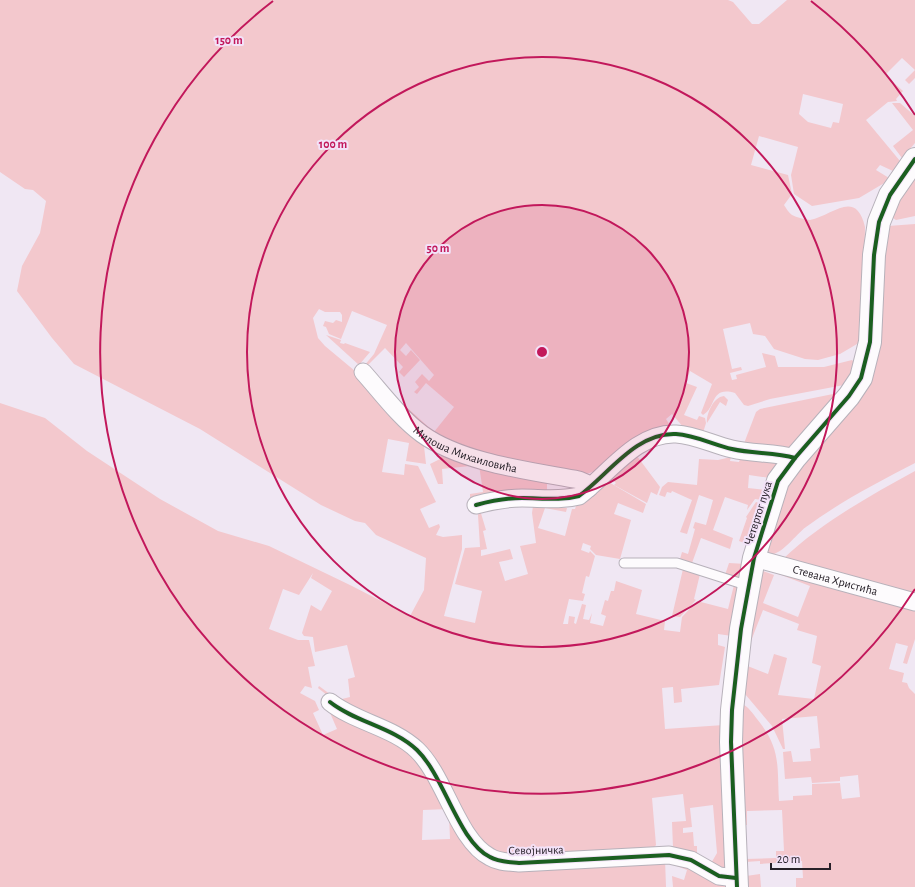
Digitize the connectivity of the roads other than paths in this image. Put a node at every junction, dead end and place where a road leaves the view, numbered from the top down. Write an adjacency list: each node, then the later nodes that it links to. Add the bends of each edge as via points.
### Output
1 (915, 159): 3 (street, Четвртог пука, via 890,195 879,222 874,255 870,342 861,378 849,396)
2 (363, 372): 4 (street, Милоша Михаиловића, via 406,419 436,442 500,464 579,480)
3 (795, 458): 4 (street, via 782,454 749,453 686,435 666,434 635,448); 6 (street, Четвртог пука, via 778,481)
4 (590, 488): 5 (street, via 579,496 568,499 521,498)
5 (476, 505)
6 (754, 558): 8 (street, Четвртог пука); 9 (street, Стевана Христића)
7 (624, 563): 8 (lane, via 677,563)
8 (749, 586): 11 (street, Четвртог пука, via 741,629 732,710)
9 (915, 602)
10 (330, 702): 11 (street, Севојничка, via 338,709 394,734 417,750 432,770 468,838 490,857 504,862 519,863 669,855 691,860 719,876)
11 (737, 882)

